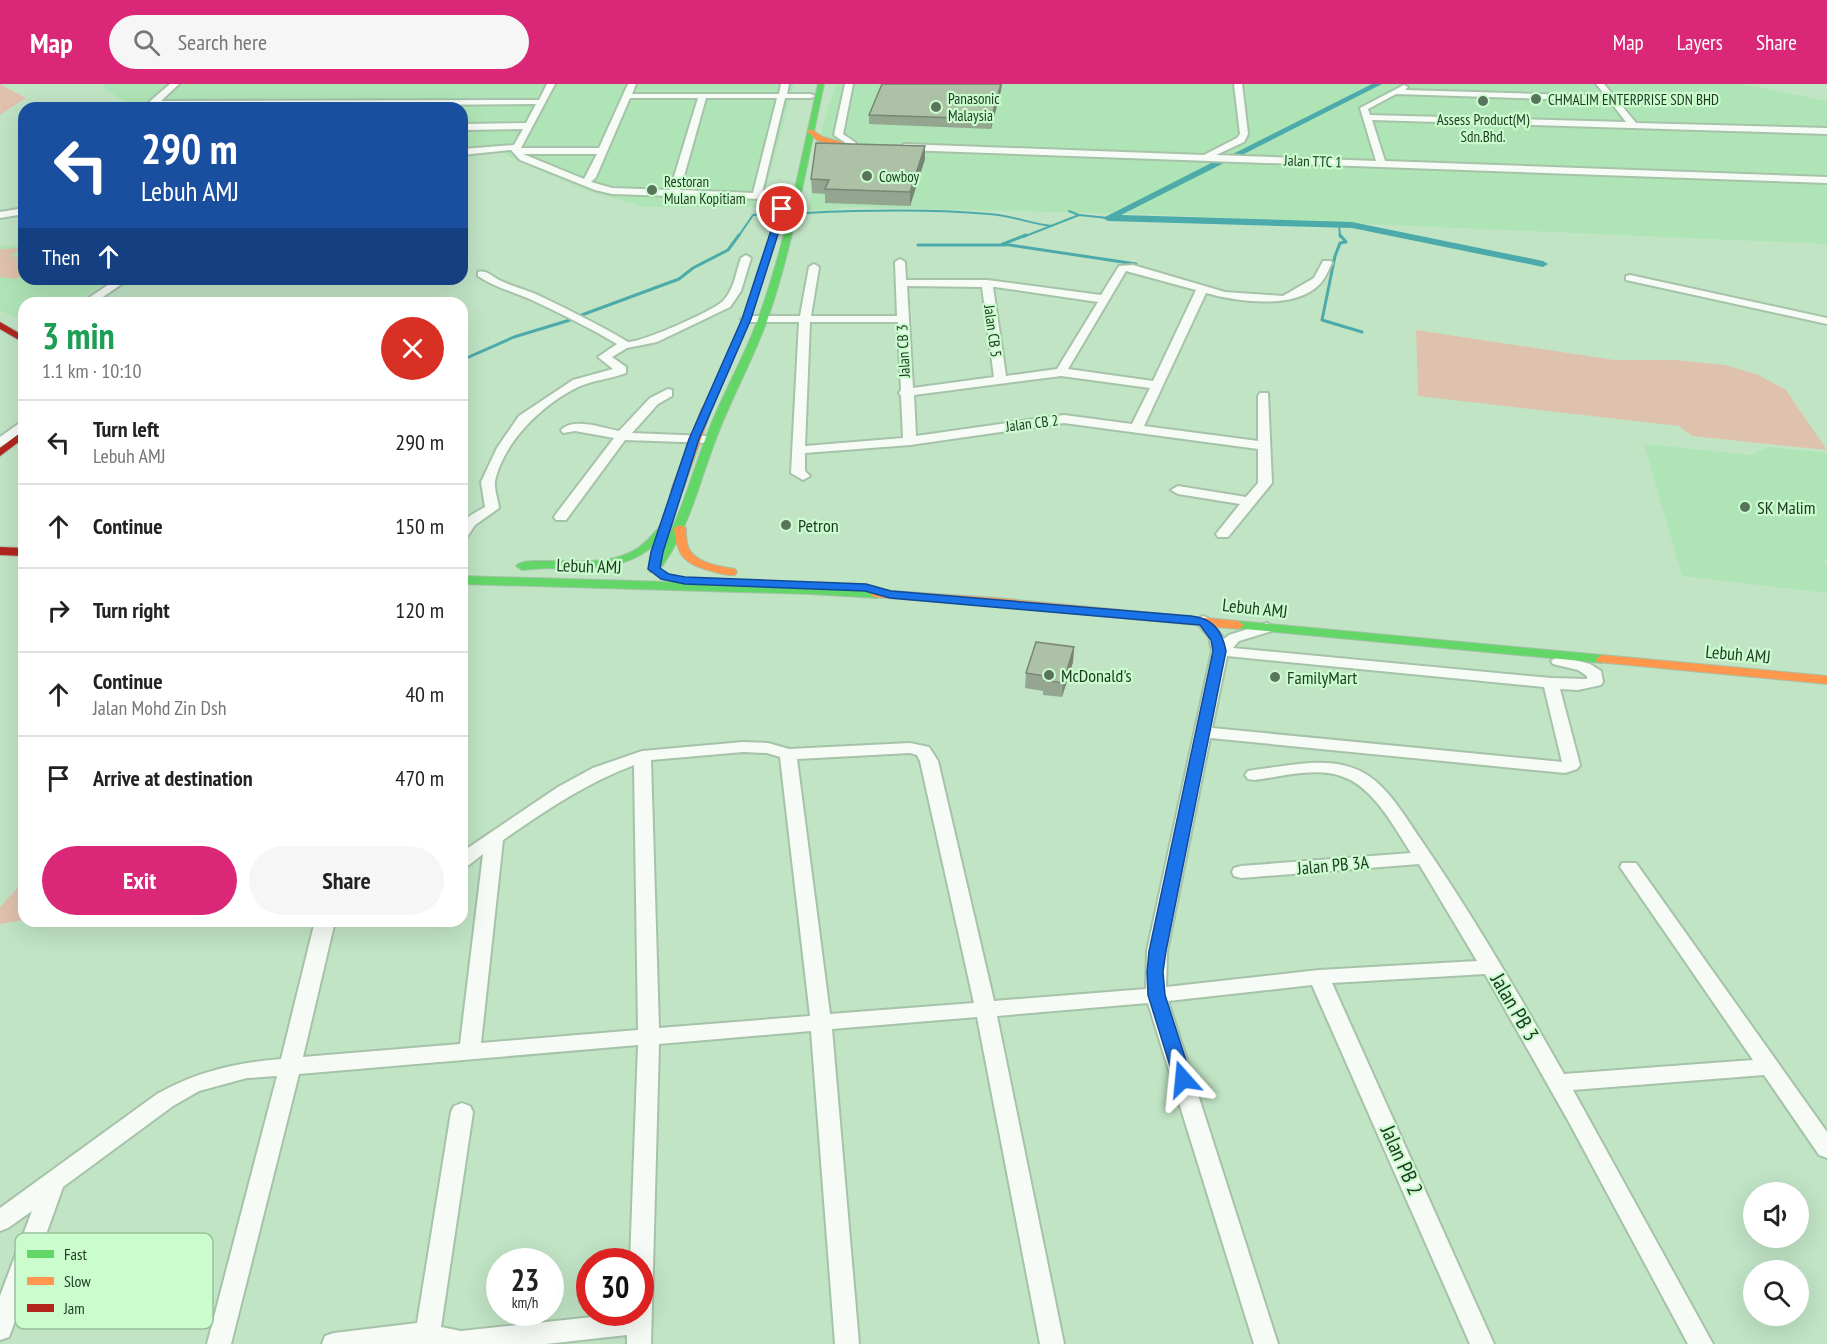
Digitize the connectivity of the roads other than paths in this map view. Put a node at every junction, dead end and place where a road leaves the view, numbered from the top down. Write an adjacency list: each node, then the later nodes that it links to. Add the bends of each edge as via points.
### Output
1 (176, 84): 15 (street)
2 (551, 84): 16 (street)
3 (632, 84): 11 (street)
4 (785, 84): 13 (street)
5 (849, 84): 24 (street, via 838,135)
6 (1238, 84): 29 (street, via 1244,134 1241,140)
7 (1410, 84): 10 (street)
8 (1600, 84): 14 (street)
9 (814, 87): 13 (street); 23 (main road)
10 (1394, 92): 14 (street); 18 (street, via 1364,108)
11 (626, 96): 12 (street); 27 (street)
12 (703, 96): 13 (street); 33 (street)
13 (782, 96): 34 (street)
14 (1612, 99): 19 (street)
15 (154, 102)
16 (541, 102): 17 (street); 20 (street)
17 (468, 103)
18 (1367, 117): 19 (street); 30 (street)
19 (1633, 125): 22 (street)
20 (528, 126): 21 (street); 26 (street)
21 (468, 127)
22 (1827, 131)
23 (805, 143): 24 (main road, via 821,148); 24 (main road, via 821,139); 35 (main road)
24 (854, 145)
25 (891, 146): 29 (street, Jalan TTC 1)
26 (516, 149): 27 (street); 28 (street); 32 (street, via 523,158)
27 (601, 150): 32 (street)
28 (468, 152)
29 (1205, 157): 30 (street, Jalan TTC 1)
30 (1381, 164): 31 (street, Jalan TTC 1)
31 (1827, 180)
32 (586, 182): 33 (street, via 612,191)
33 (674, 194): 34 (street)
34 (757, 196): 35 (street)
35 (791, 197): 38 (main road); 53 (main road)
36 (18, 212): 37 (street)
37 (0, 214)
38 (768, 254)
39 (746, 258): 58 (street, via 736,291 726,305 653,340)
40 (900, 262): 45 (street, Jalan CB 3)
41 (1327, 263): 48 (street, via 1318,280 1288,298 1245,298)
42 (814, 267): 54 (street)
43 (482, 274): 58 (street, via 591,324)
44 (1630, 278): 55 (street)
45 (900, 283): 46 (street); 52 (street, Jalan CB 3)
46 (987, 283): 50 (street); 60 (street, Jalan CB 5)
47 (114, 285): 49 (street)
48 (1202, 290): 50 (street, via 1123,268); 61 (street)
49 (96, 297)
50 (1103, 299): 59 (street)
51 (746, 319): 53 (street)
52 (901, 319): 54 (street); 64 (street, Jalan CB 3)
53 (763, 320): 54 (street); 72 (main road)
54 (805, 320): 76 (street)
55 (1827, 321)
56 (0, 325): 57 (main road)
57 (18, 335)
58 (626, 345): 83 (street, via 604,357 621,368 618,373 577,383 523,419 503,448 489,482 492,508)
59 (1061, 372): 60 (street); 61 (street)
60 (1000, 380): 64 (street)
61 (1158, 385): 66 (street)
62 (715, 392): 71 (main road)
63 (668, 393): 69 (street, via 654,401)
64 (905, 393): 73 (street, Jalan CB 3)
65 (1264, 396): 75 (street)
66 (1137, 428): 73 (street, Jalan CB 2, via 1064,419); 75 (street, Jalan CB 2)
67 (567, 430): 69 (street, via 574,427)
68 (18, 431): 74 (street)
69 (625, 436): 71 (street); 82 (street)
70 (18, 438): 77 (main road)
71 (694, 439): 72 (street); 81 (main road)
72 (710, 441): 84 (main road)
73 (910, 441): 76 (street, Jalan CB 2)
74 (0, 443)
75 (1265, 446): 80 (street, via 1265,483)
76 (799, 450): 78 (street, via 798,473)
77 (0, 453)
78 (803, 476)
79 (1178, 490): 80 (street)
80 (1250, 502): 85 (street)
81 (668, 516): 88 (main road); 88 (main road, Lebuh AMJ, via 642,551 621,560 517,566)
82 (561, 517)
83 (468, 525)
84 (680, 528): 88 (main road, via 669,552); 88 (main road, Lebuh AMJ, via 682,548 696,562 737,572)
85 (1223, 534)
86 (0, 551): 87 (main road)
87 (18, 552)
88 (654, 569): 90 (main road, via 627,579 565,578); 91 (main road, via 665,577 685,581 866,588)
89 (468, 580): 90 (main road, Lebuh AMJ)
90 (536, 582): 91 (main road, Lebuh AMJ)
91 (890, 595): 92 (main road, Lebuh AMJ)
92 (1203, 621): 93 (main road, Lebuh AMJ); 94 (street, via 1216,636)
93 (1269, 628): 94 (street, via 1234,638); 95 (main road, Lebuh AMJ)
94 (1220, 651): 97 (street); 98 (street)
95 (1545, 654): 96 (main road, Lebuh AMJ); 97 (street, via 1584,667 1596,678 1590,685)
96 (1827, 680)
97 (1551, 683): 98 (street, via 1571,765 1565,768)
98 (1204, 732): 110 (street, via 1157,951)
99 (788, 754): 100 (street, via 743,747); 111 (street, via 910,748 922,751 929,761); 112 (street)
100 (642, 756): 102 (street, via 618,763 582,782); 113 (street)
101 (1254, 775): 104 (street, Jalan PB 3, via 1326,768 1359,777)
102 (494, 837): 103 (street); 114 (street)
103 (468, 856)
104 (1425, 858): 106 (street, Jalan PB 3A); 108 (street, Jalan PB 3)
105 (1629, 867): 116 (street)
106 (1241, 872)
107 (324, 927): 115 (street)
108 (1492, 967): 109 (street); 117 (street, Jalan PB 3)
109 (1319, 977): 110 (street); 132 (street, Jalan PB 2)
110 (1156, 995): 111 (street); 131 (street)
111 (985, 1008): 112 (street); 130 (street)
112 (820, 1023): 113 (street); 129 (street)
113 (649, 1037): 114 (street); 126 (street)
114 (470, 1052): 115 (street)
115 (290, 1066): 120 (street, via 247,1070 192,1084); 127 (street)
116 (1769, 1067): 117 (street); 119 (street)
117 (1559, 1083): 133 (street, Jalan PB 3)
118 (462, 1112): 125 (street)
119 (1827, 1149)
120 (54, 1180): 121 (street); 122 (street)
121 (0, 1221)
122 (35, 1233)
123 (15, 1288): 124 (street)
124 (0, 1329)
125 (428, 1333): 126 (street, via 461,1342); 128 (street)
126 (639, 1334)
127 (219, 1344)
128 (334, 1344)
129 (848, 1344)
130 (1052, 1344)
131 (1266, 1344)
132 (1482, 1344)
133 (1701, 1344)

